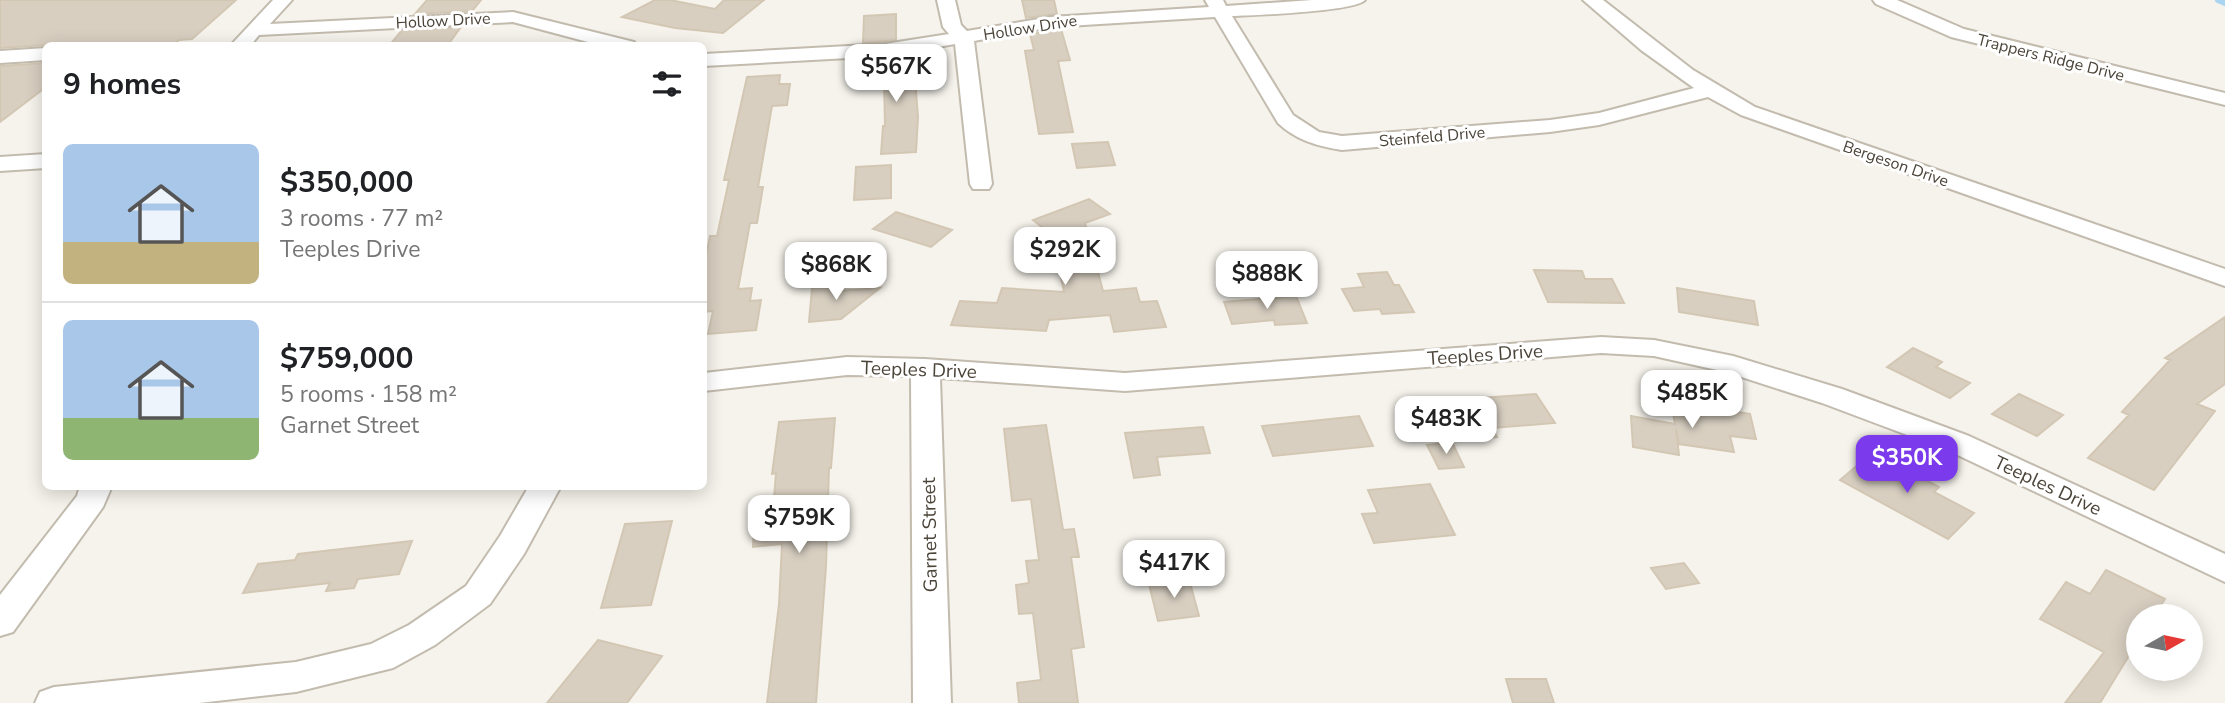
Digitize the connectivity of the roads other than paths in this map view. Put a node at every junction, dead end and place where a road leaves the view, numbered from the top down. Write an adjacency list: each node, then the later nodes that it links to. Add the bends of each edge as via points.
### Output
1 (284, 0): 9 (street)
2 (524, 0): 8 (street)
3 (946, 0): 10 (street, via 952,27)
4 (1356, 0): 7 (street, Hollow Drive, via 1306,6)
5 (1592, 0): 16 (street, Bergeson Drive)
6 (1882, 0): 17 (street, Trappers Ridge Drive, via 1958,33)
7 (1218, 5): 10 (street, Hollow Drive, via 1051,22); 16 (street, Steinfeld Drive, via 1285,119 1317,139 1342,143 1550,126 1599,119)
8 (513, 17): 9 (street, Hollow Drive); 12 (street, Hollow Drive)
9 (254, 30): 11 (street)
10 (964, 38): 15 (street, Hollow Drive, via 885,50); 20 (street)
11 (243, 42)
12 (611, 42)
13 (42, 54): 14 (street)
14 (0, 57)
15 (707, 60)
16 (1708, 91): 21 (street, Bergeson Drive, via 1748,110)
17 (2225, 99)
18 (42, 161): 19 (street)
19 (0, 164)
20 (981, 184)
21 (2225, 278)
22 (926, 368): 23 (street, Teeples Drive, via 846,366); 26 (street, Teeples Drive, via 1125,382 1601,345 1654,348 1745,368 1958,443); 29 (street, Garnet Street)
23 (707, 382)
24 (95, 490): 27 (street)
25 (543, 490): 28 (street, via 478,595 422,635 380,657 296,677)
26 (2225, 569)
27 (0, 622)
28 (54, 703)
29 (932, 703)

